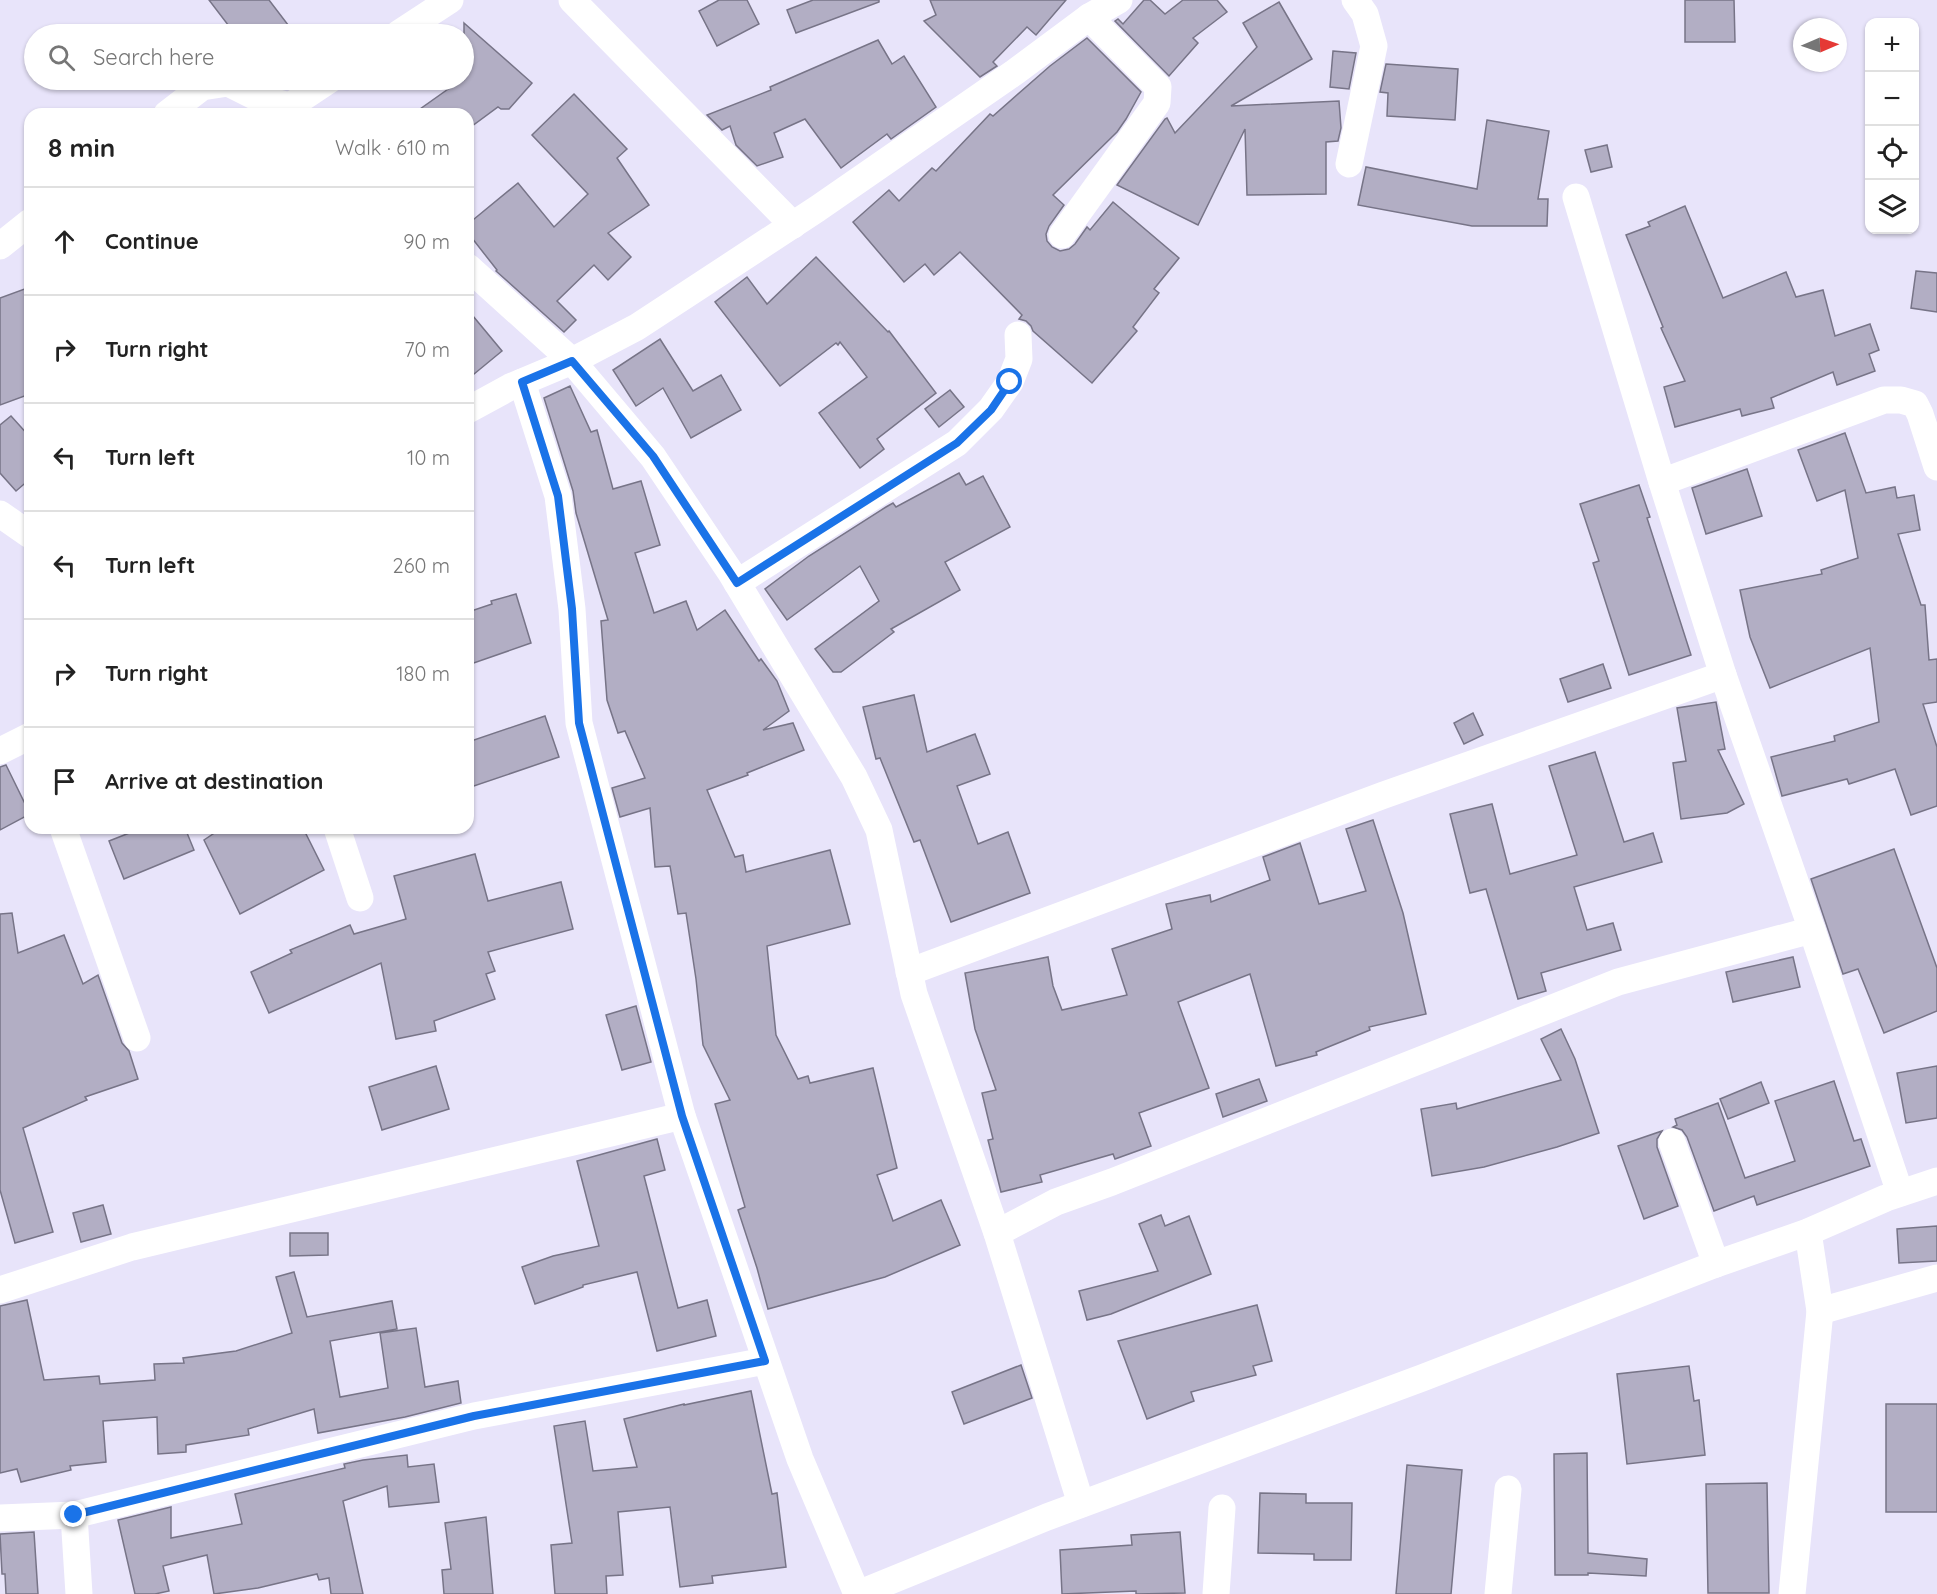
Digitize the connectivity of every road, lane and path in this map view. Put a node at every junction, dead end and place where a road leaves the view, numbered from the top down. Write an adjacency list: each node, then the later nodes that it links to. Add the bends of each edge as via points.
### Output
1 (450, 0): 6 (street)
2 (572, 0): 15 (street)
3 (1119, 0): 5 (street)
4 (1355, 0): 13 (street, via 1365,15 1374,46)
5 (1089, 17): 15 (street); 17 (street, via 1158,87 1157,103)
6 (413, 24)
7 (198, 90): 10 (street)
8 (242, 90): 11 (street)
9 (317, 90): 12 (street)
10 (175, 108)
11 (288, 108)
12 (296, 108)
13 (1349, 164)
14 (1576, 197): 25 (street)
15 (793, 225): 21 (street, via 637,327)
16 (24, 227): 18 (street)
17 (1062, 235)
18 (0, 246)
19 (474, 272): 21 (street)
20 (1018, 335): 28 (street, via 1019,359 1010,382 991,410 957,443)
21 (572, 361): 22 (street); 28 (street, via 653,456)
22 (522, 382): 23 (street); 38 (street, via 558,496 572,609 579,723)
23 (474, 407)
24 (1937, 467): 25 (street, via 1915,404 1884,400)
25 (1662, 482): 29 (street)
26 (0, 514): 27 (street)
27 (24, 531)
28 (737, 583): 36 (street, via 854,777 879,830)
29 (1723, 675): 35 (street); 36 (street, via 1384,795)
30 (24, 739): 31 (street)
31 (0, 751)
32 (65, 834): 37 (street)
33 (338, 834): 34 (street)
34 (360, 897)
35 (1812, 930): 41 (street); 43 (street, via 1618,982 1056,1202)
36 (909, 972): 43 (street)
37 (137, 1038)
38 (682, 1116): 46 (street, via 132,1247); 48 (street)
39 (1672, 1142): 44 (street)
40 (1937, 1181): 41 (street)
41 (1900, 1193): 42 (street)
42 (1808, 1232): 44 (street); 47 (street)
43 (997, 1233): 50 (street)
44 (1716, 1264): 50 (street)
45 (1937, 1278): 47 (street)
46 (0, 1290)
47 (1820, 1311): 58 (street)
48 (765, 1361): 52 (street, via 474,1416); 55 (street, via 800,1459)
49 (1508, 1489): 57 (street)
50 (1081, 1504): 55 (street)
51 (1222, 1508): 56 (street)
52 (74, 1515): 53 (street); 54 (street)
53 (0, 1518)
54 (79, 1594)
55 (858, 1594)
56 (1216, 1594)
57 (1497, 1594)
58 (1792, 1594)

